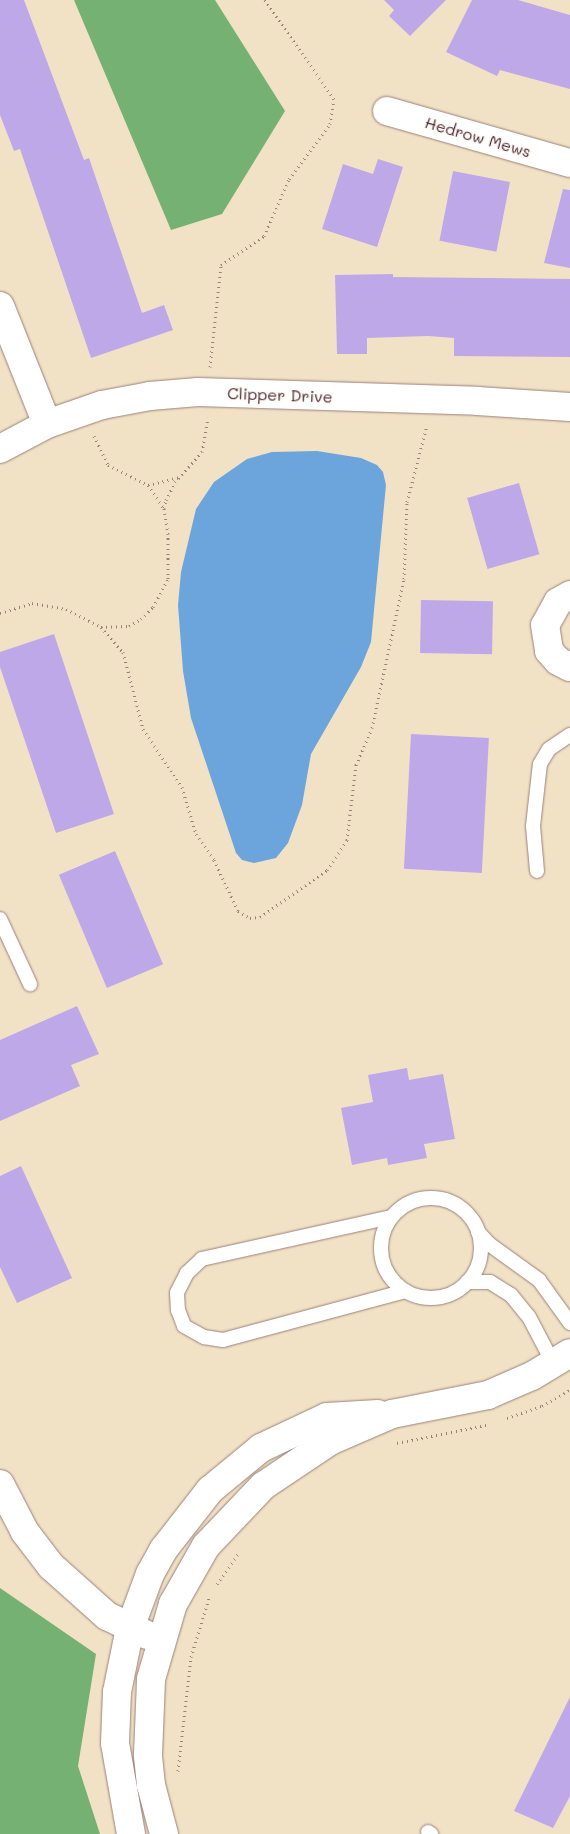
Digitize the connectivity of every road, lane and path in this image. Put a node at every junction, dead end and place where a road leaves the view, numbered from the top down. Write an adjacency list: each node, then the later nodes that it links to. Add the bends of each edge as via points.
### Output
1 (265, 0): 5 (path, via 334,99 330,124 288,180 264,236 221,265 209,376)
2 (387, 111): 3 (street, Hedrow Mews)
3 (570, 163)
4 (0, 306): 9 (street)
5 (211, 393): 6 (street, Clipper Drive); 7 (street, Clipper Drive, via 150,396); 11 (path, via 202,452)
6 (570, 407)
7 (82, 412): 9 (street, Clipper Drive); 12 (path, via 108,465)
8 (428, 422): 16 (path, via 407,502 404,579 372,728 356,765 347,840 328,870 260,917 250,918 238,911 214,860 196,834 182,787 143,729 124,652)
9 (47, 424): 10 (street, Clipper Drive)
10 (0, 449)
11 (179, 477): 12 (path); 13 (path)
12 (148, 485): 13 (path)
13 (164, 508): 16 (path, via 168,534 168,579 153,606 141,619 129,626)
14 (570, 595): 17 (street, via 558,602 545,625 549,651)
15 (0, 613): 16 (path, via 32,603 66,609)
16 (101, 627)
17 (570, 667)
18 (570, 735): 19 (lane, via 549,749 540,764 533,826)
19 (537, 872)
20 (0, 919): 21 (lane)
21 (30, 984)
22 (391, 1217): 23 (lane, via 417,1200 434,1198 451,1202 466,1212); 25 (lane, via 383,1231 383,1262 389,1276); 25 (lane, via 202,1259 187,1274 177,1293 178,1310 184,1326 204,1337 223,1340)
23 (478, 1232): 24 (lane, via 480,1260); 26 (lane, via 489,1244 539,1280)
24 (466, 1282): 25 (lane, via 445,1296 430,1298); 27 (lane, via 490,1282 511,1295)
25 (406, 1291)
26 (570, 1323)
27 (562, 1358): 29 (street, via 488,1395)
28 (570, 1390): 30 (path, via 542,1406)
29 (392, 1414): 37 (street, via 336,1414 313,1421 268,1444 231,1470 193,1508 164,1550 144,1587); 38 (street, via 330,1441 263,1486 222,1527 195,1561 173,1604)
30 (501, 1420)
31 (494, 1422): 32 (path)
32 (391, 1445)
33 (0, 1484): 37 (street, via 25,1532 51,1566 80,1595)
34 (245, 1545): 35 (path)
35 (215, 1588)
36 (211, 1594): 39 (path, via 191,1657)
37 (130, 1628): 38 (street); 40 (street, via 114,1718 122,1796)
38 (160, 1641): 41 (street, via 151,1679 147,1727 151,1785)
39 (178, 1775)
40 (131, 1834)
41 (164, 1834)

